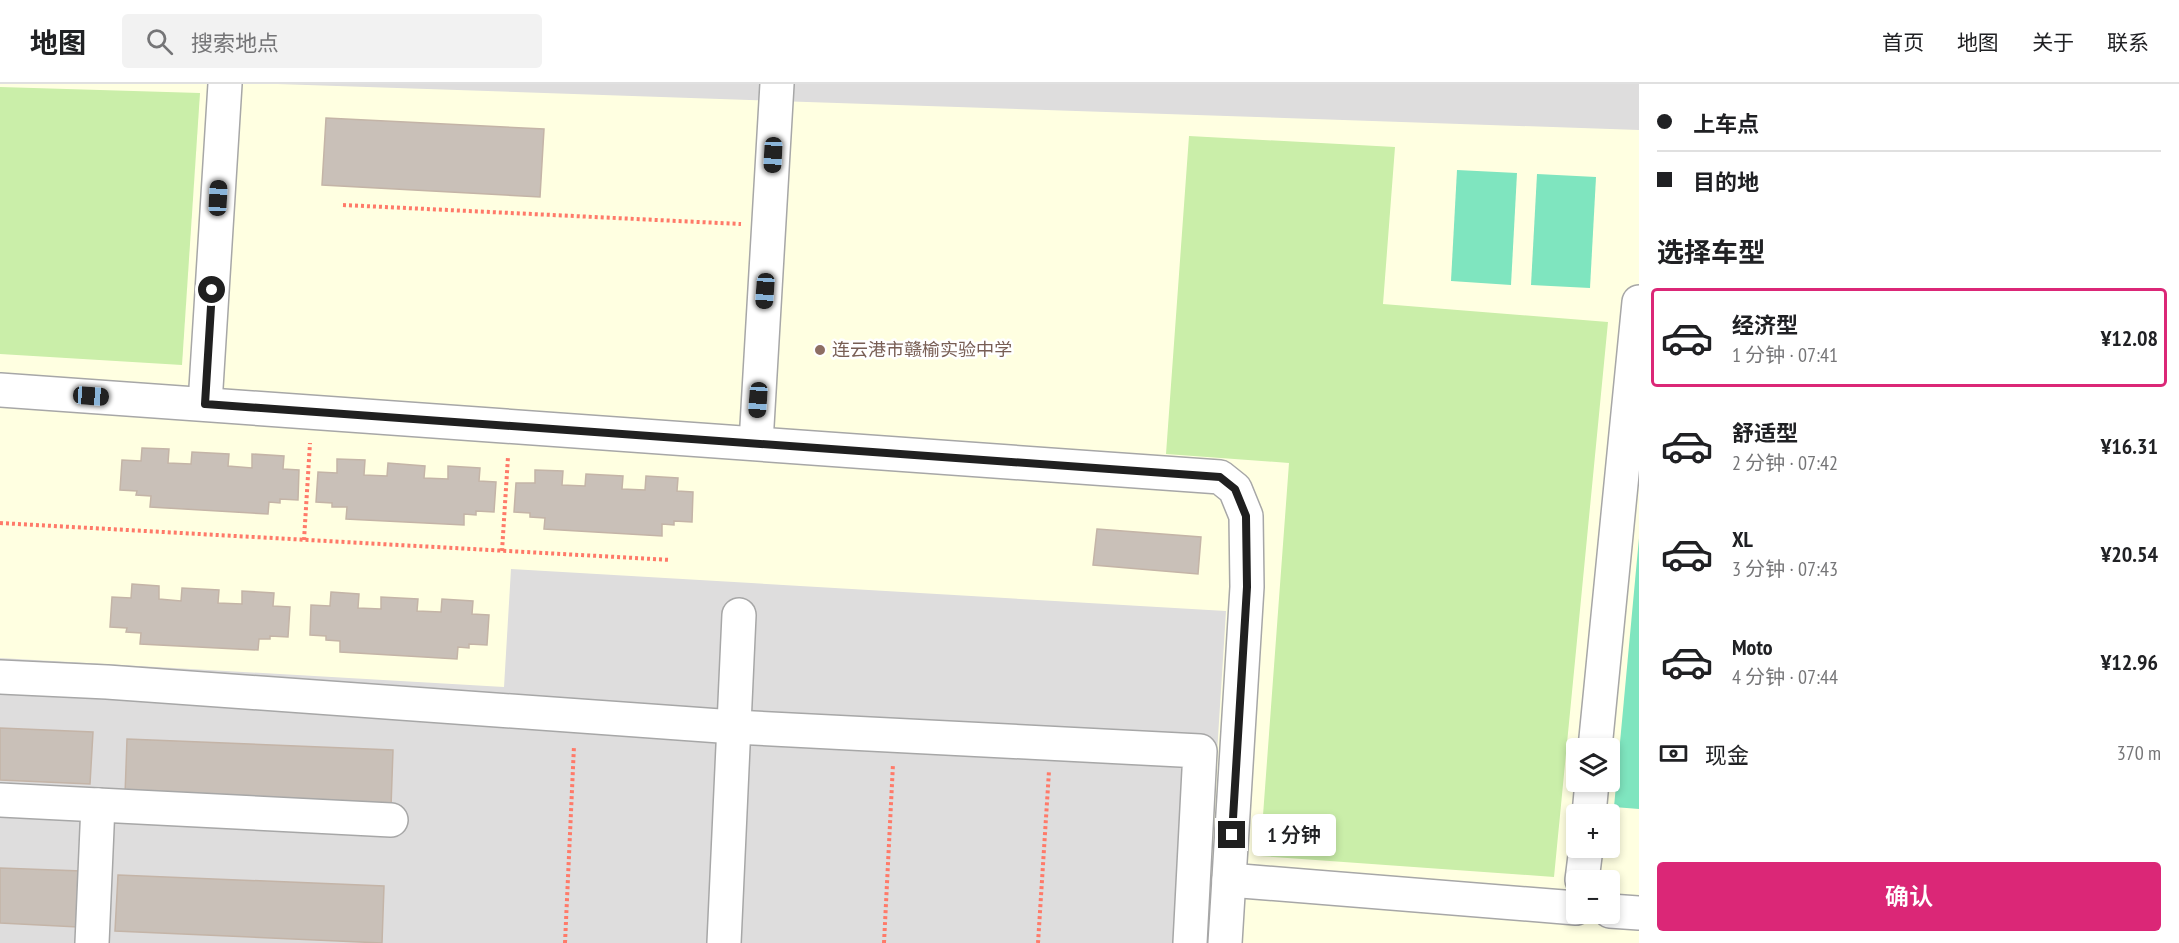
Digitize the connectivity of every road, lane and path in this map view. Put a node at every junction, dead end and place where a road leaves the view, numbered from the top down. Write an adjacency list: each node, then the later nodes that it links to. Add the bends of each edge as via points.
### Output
1 (225, 84): 7 (street)
2 (777, 84): 4 (street)
3 (343, 206): 4 (path)
4 (769, 226): 10 (street)
5 (1639, 302): 20 (street)
6 (0, 390): 7 (street)
7 (205, 404): 8 (street)
8 (312, 412): 9 (street); 12 (path)
9 (509, 426): 10 (street); 13 (path)
10 (756, 443): 25 (street, via 1220,477 1235,489 1246,516 1247,587)
11 (0, 523): 12 (path)
12 (304, 540): 13 (path)
13 (502, 551): 14 (path)
14 (671, 560)
15 (739, 615): 18 (street)
16 (0, 677): 17 (street)
17 (575, 715): 18 (street); 30 (path)
18 (734, 727): 19 (street); 31 (street)
19 (894, 735): 21 (street); 32 (path)
20 (1596, 738)
21 (1051, 743): 33 (path); 34 (street, via 1200,751)
22 (0, 800): 23 (street)
23 (98, 805): 24 (street); 29 (street)
24 (391, 820)
25 (1229, 880): 26 (street); 35 (street)
26 (1566, 907)
27 (1620, 912): 28 (street)
28 (1639, 914)
29 (92, 943)
30 (565, 943)
31 (724, 943)
32 (884, 943)
33 (1038, 943)
34 (1190, 943)
35 (1225, 943)

